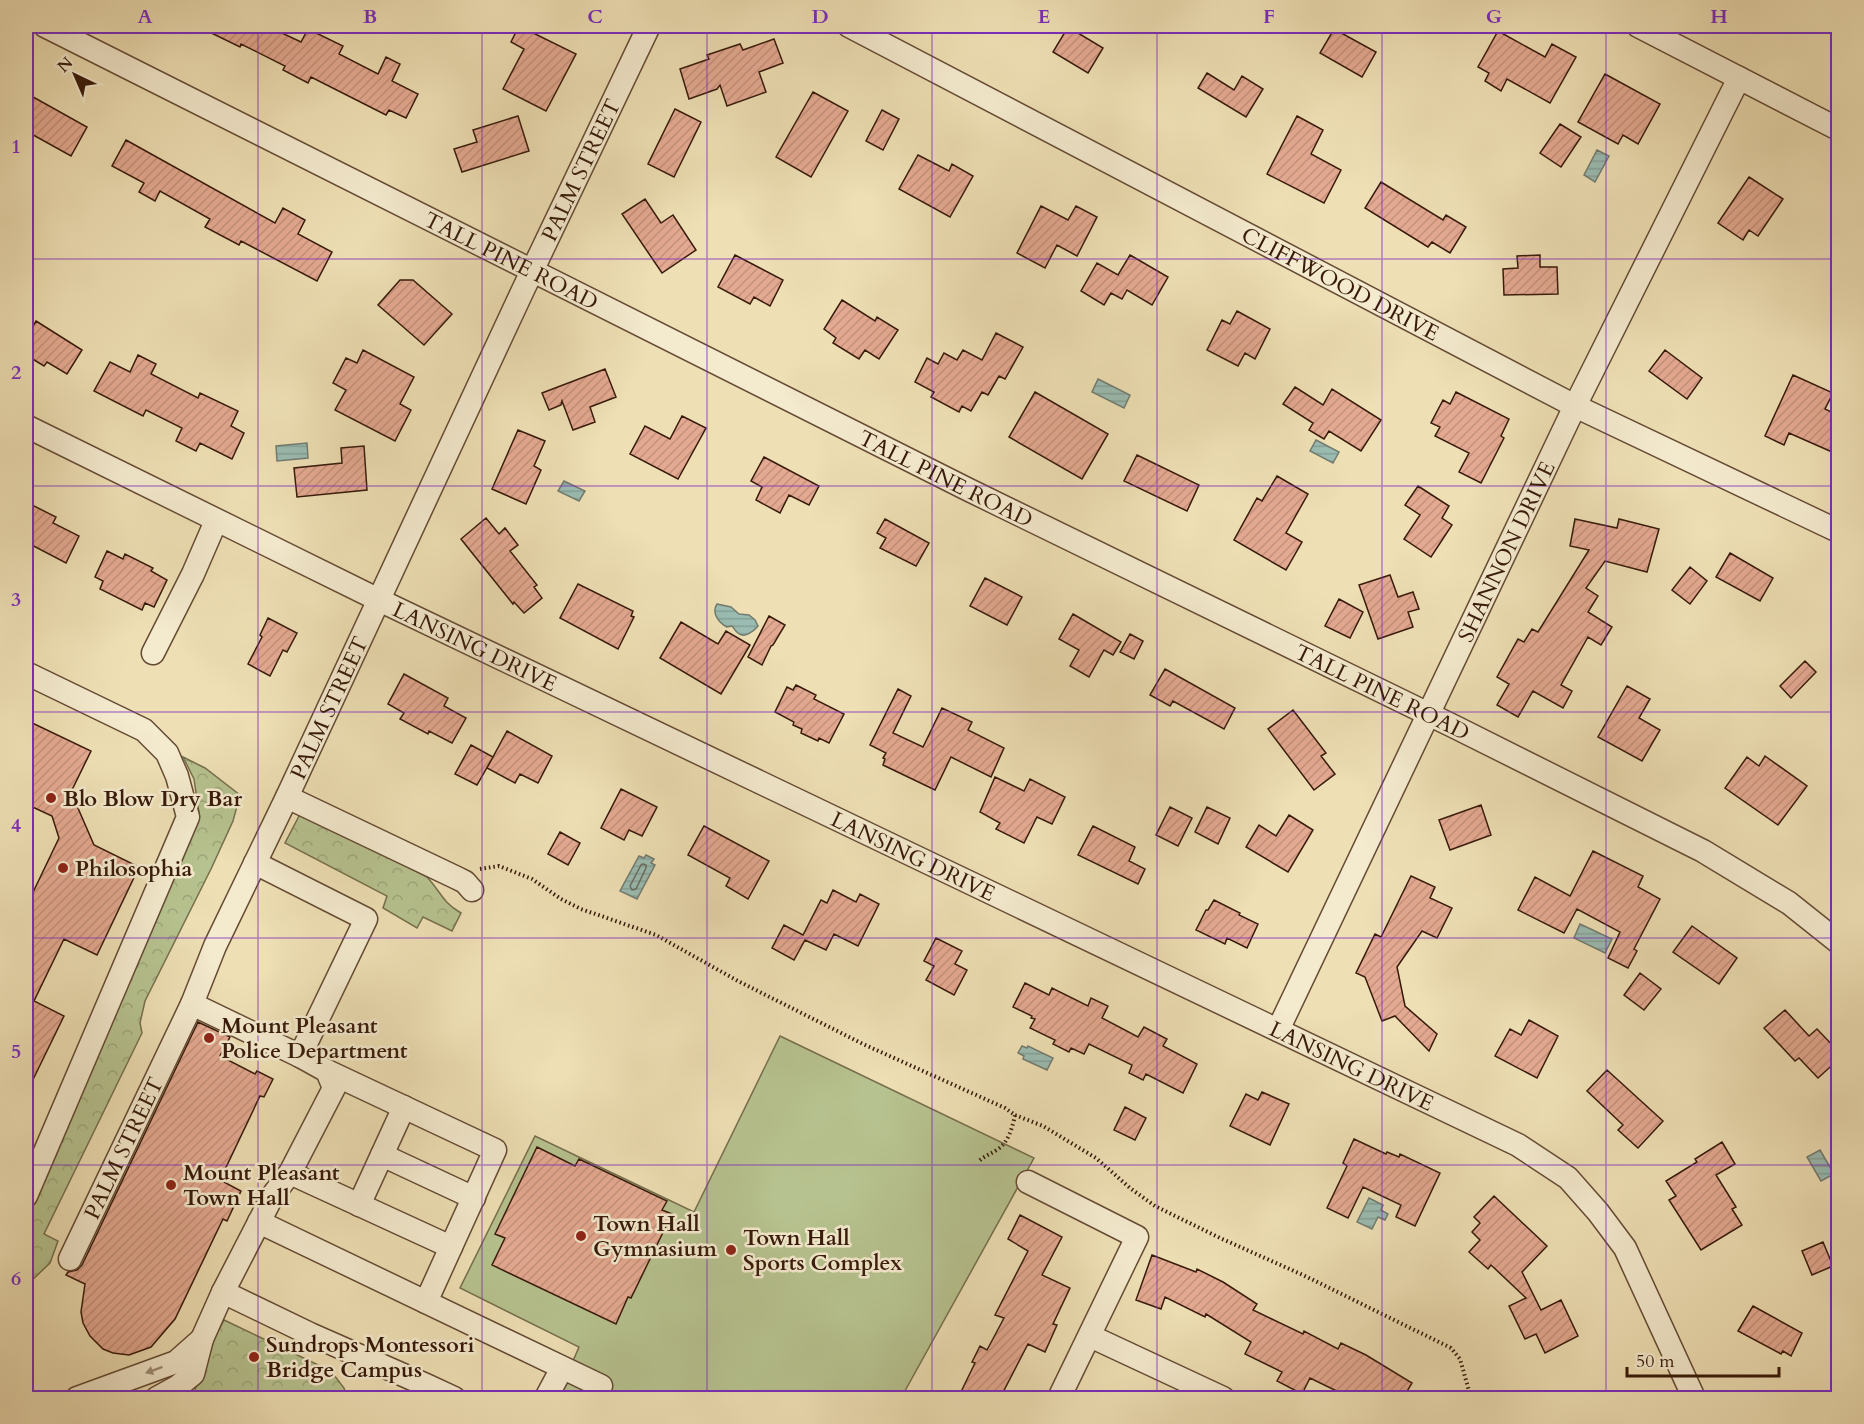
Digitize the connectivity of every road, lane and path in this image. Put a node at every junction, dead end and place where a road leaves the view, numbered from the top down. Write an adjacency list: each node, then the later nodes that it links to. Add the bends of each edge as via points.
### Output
1 (45, 26): 7 (street, TALL PINE ROAD)
2 (649, 26): 7 (street, PALM STREET)
3 (849, 26): 8 (street, CLIFFWOOD DRIVE)
4 (1638, 26): 5 (street)
5 (1739, 78): 6 (street); 8 (street, SHANNON DRIVE)
6 (1839, 129)
7 (532, 270): 12 (street, PALM STREET); 15 (street, TALL PINE ROAD)
8 (1575, 406): 11 (street, CLIFFWOOD DRIVE); 15 (street, SHANNON DRIVE)
9 (26, 426): 10 (street, LANSING DRIVE)
10 (216, 521): 12 (street, LANSING DRIVE); 13 (street)
11 (1839, 531)
12 (379, 600): 16 (street, PALM STREET); 21 (street, LANSING DRIVE)
13 (153, 653)
14 (26, 673): 30 (street, via 144,730 167,753 188,817)
15 (1427, 714): 19 (street, TALL PINE ROAD, via 1703,851 1789,903); 21 (street, SHANNON DRIVE)
16 (290, 790): 17 (street, PALM STREET); 18 (street)
17 (255, 863): 20 (street, PALM STREET); 22 (street, via 366,919)
18 (465, 884): 25 (path, via 471,870 499,866 531,879 581,909 656,935 863,1044)
19 (1839, 942)
20 (192, 1004): 22 (street); 35 (street, PALM STREET)
21 (1278, 1030): 49 (street, LANSING DRIVE, via 1518,1145 1568,1178 1625,1248)
22 (300, 1056): 23 (street)
23 (327, 1071): 24 (street); 28 (street, via 334,1088)
24 (404, 1107): 26 (street); 31 (street, via 495,1150)
25 (1015, 1115): 27 (path, via 1004,1143); 48 (path, via 1043,1126 1096,1158 1155,1206 1451,1348 1461,1359)
26 (382, 1155): 31 (street); 32 (street)
27 (978, 1162)
28 (290, 1173): 32 (street); 33 (street)
29 (1028, 1182): 38 (street, via 1137,1237)
30 (26, 1196)
31 (474, 1197): 34 (street)
32 (359, 1205): 34 (street)
33 (259, 1222): 36 (street); 37 (street)
34 (451, 1247): 37 (street)
35 (70, 1259)
36 (223, 1292): 39 (street); 44 (street)
37 (426, 1302): 40 (street)
38 (1090, 1336): 46 (street); 47 (street)
39 (202, 1339): 42 (street, one-way to 42, via 176,1362); 43 (street, via 193,1374)
40 (562, 1368): 41 (street); 45 (street)
41 (601, 1386)
42 (78, 1398)
43 (157, 1398)
44 (454, 1398)
45 (546, 1398)
46 (1059, 1398)
47 (1223, 1398)
48 (1471, 1398)
49 (1694, 1398)

